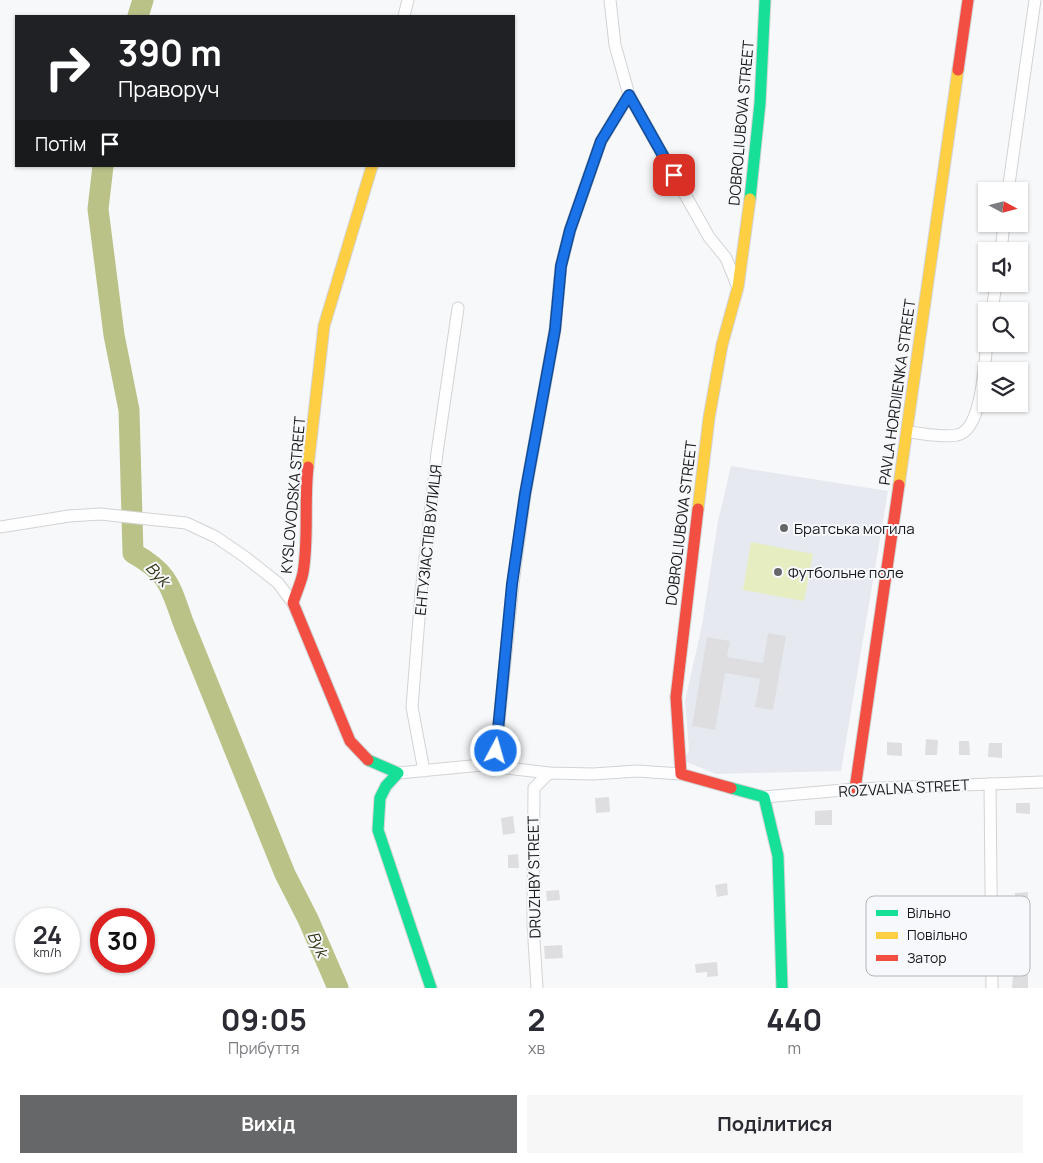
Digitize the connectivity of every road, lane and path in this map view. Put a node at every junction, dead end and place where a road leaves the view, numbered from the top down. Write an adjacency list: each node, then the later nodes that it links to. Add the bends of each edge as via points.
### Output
1 (408, 0): 6 (street)
2 (610, 0): 7 (street, via 615,45)
3 (764, 0): 10 (street, DOBROLIUBOVA STREET, via 760,102)
4 (968, 0): 13 (street, PAVLA HORDIIENKA STREET)
5 (1035, 0): 9 (street)
6 (404, 15)
7 (629, 95): 10 (street, via 710,237 726,258); 16 (street, via 601,141 561,266 555,330 512,584)
8 (372, 167): 15 (street, KYSLOVODSKA STREET, via 324,326 306,485 307,538 303,575)
9 (1009, 182)
10 (738, 287): 20 (street, DOBROLIUBOVA STREET, via 722,345 709,418 682,636 676,697)
11 (458, 308): 17 (street, ЕНТУЗІАСТІВ ВУЛИЦЯ, via 437,453 412,707)
12 (986, 352): 13 (street, via 972,426 956,436)
13 (907, 432): 23 (street, PAVLA HORDIIENKA STREET)
14 (0, 527): 15 (street, via 100,514 186,523 216,537 245,557 278,583)
15 (293, 603): 18 (street, via 350,741 365,759)
16 (492, 766): 17 (street); 19 (street)
17 (424, 771): 18 (street)
18 (398, 773): 26 (street, via 384,786 377,803 378,830)
19 (550, 773): 20 (street, via 637,771); 27 (street, DRUZHBY STREET, via 534,788 533,924)
20 (681, 774): 24 (street)
21 (1043, 782): 22 (street, ROZVALNA STREET)
22 (990, 784): 23 (street, ROZVALNA STREET); 25 (street)
23 (855, 789): 24 (street, ROZVALNA STREET)
24 (764, 797): 28 (street, via 778,856)
25 (991, 896)
26 (431, 988)
27 (537, 988)
28 (782, 988)

